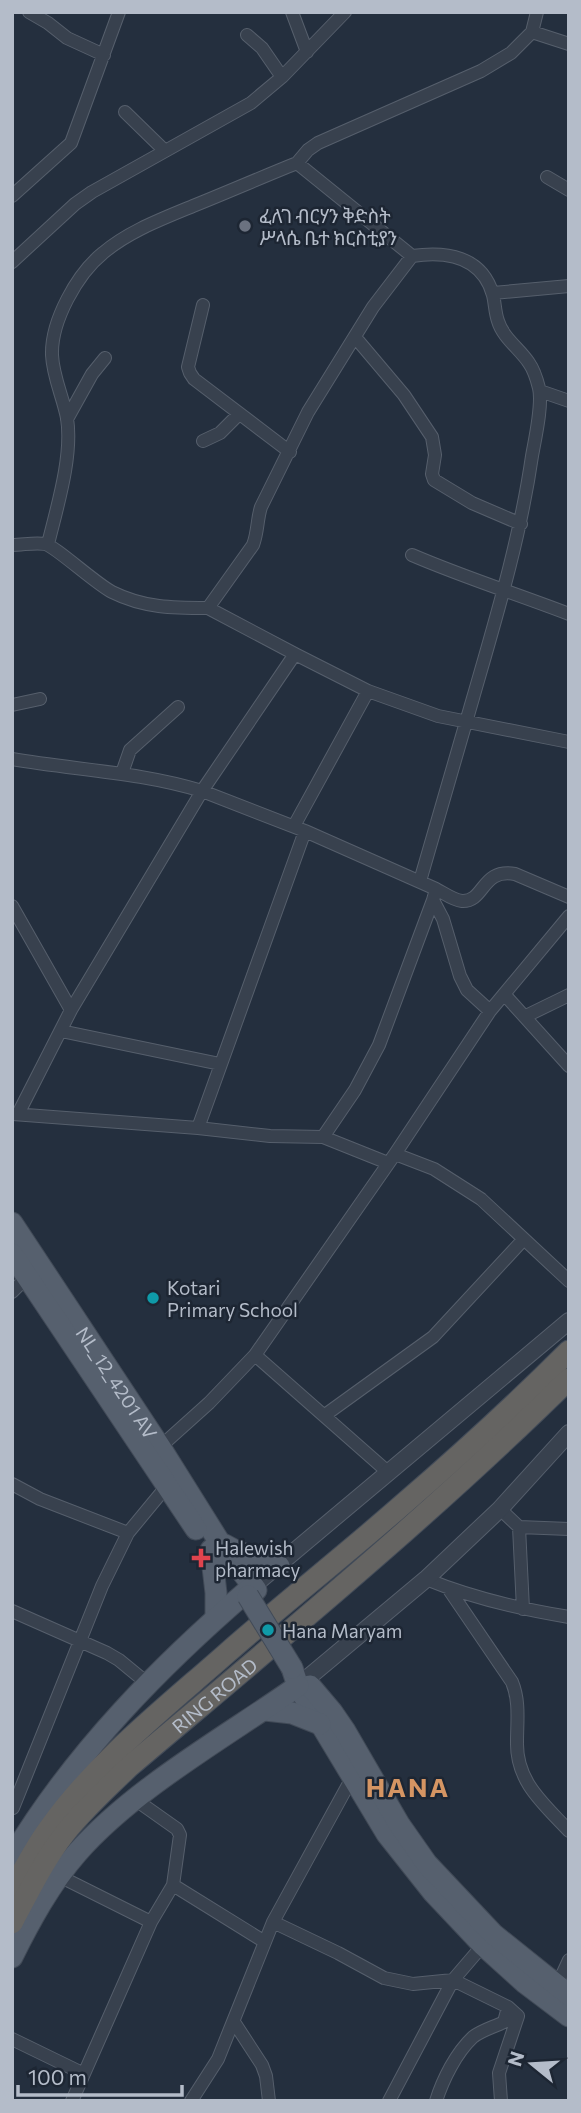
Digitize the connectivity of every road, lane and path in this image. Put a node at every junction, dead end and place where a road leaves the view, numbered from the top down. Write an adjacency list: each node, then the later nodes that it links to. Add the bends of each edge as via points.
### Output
1 (29, 12): 10 (street, via 67,38)
2 (119, 12): 10 (street)
3 (292, 12): 9 (street)
4 (345, 12): 9 (street)
5 (537, 12): 6 (street)
6 (532, 32): 8 (street); 14 (street, via 511,53 481,71 318,143)
7 (247, 35): 11 (street)
8 (569, 44)
9 (307, 52): 11 (street)
10 (104, 55): 17 (street, via 71,143)
11 (282, 77): 13 (street, via 251,103)
12 (125, 112): 13 (street)
13 (165, 151): 19 (street, via 75,204)
14 (297, 163): 18 (street); 28 (street, via 163,218 100,254 61,312 54,339 53,365)
15 (547, 177): 16 (street)
16 (569, 190)
17 (12, 195)
18 (412, 256): 21 (street, via 451,255 474,265); 23 (street)
19 (12, 262)
20 (569, 286): 21 (street)
21 (493, 293): 25 (street, via 501,330 529,363)
22 (203, 305): 27 (street, via 190,373)
23 (355, 337): 30 (street, via 308,412); 31 (street, via 432,438 434,480)
24 (105, 358): 28 (street)
25 (540, 391): 26 (street); 31 (street)
26 (569, 401)
27 (239, 414): 29 (street, via 220,433); 30 (street)
28 (67, 419): 32 (street, via 66,461)
29 (203, 441)
30 (290, 452): 36 (street, via 261,506 253,545)
31 (521, 524): 35 (street)
32 (48, 544): 33 (street); 36 (street, via 112,592 159,608)
33 (12, 545)
34 (412, 555): 35 (street)
35 (505, 589): 37 (street); 43 (street)
36 (208, 608): 38 (street)
37 (569, 614)
38 (295, 654): 39 (street); 47 (street)
39 (368, 691): 43 (street, via 439,716); 48 (street)
40 (40, 699): 41 (street)
41 (12, 705)
42 (178, 707): 46 (street, via 130,750)
43 (466, 720): 44 (street); 49 (street)
44 (569, 742)
45 (12, 759): 46 (street)
46 (122, 773): 47 (street)
47 (202, 791): 48 (street); 56 (street)
48 (299, 829): 49 (street); 60 (street)
49 (420, 881): 50 (street)
50 (435, 895): 51 (street, via 465,901 478,894 489,879 506,873); 57 (street, via 460,976 472,997); 64 (street, via 379,1045)
51 (569, 897)
52 (12, 906): 56 (street)
53 (569, 916): 54 (street)
54 (504, 994): 57 (street); 58 (street)
55 (569, 995): 58 (street)
56 (71, 1010): 59 (street)
57 (490, 1011): 65 (street)
58 (526, 1016): 61 (street)
59 (61, 1031): 60 (street); 62 (street)
60 (220, 1064): 63 (street)
61 (569, 1066)
62 (15, 1114): 63 (street)
63 (198, 1128): 64 (street)
64 (323, 1137): 65 (street)
65 (392, 1158): 67 (street, via 434,1169 466,1188); 73 (street)
66 (12, 1223): 77 (main road, NL_12_4201 AV)
67 (523, 1240): 69 (street); 75 (street, via 433,1337)
68 (12, 1254): 70 (main road, NL_12_4201 AV)
69 (569, 1281)
70 (20, 1284): 80 (main road, NL_12_4201 AV, via 115,1406)
71 (569, 1321): 78 (street)
72 (569, 1351): 107 (highway, RING ROAD, via 401,1507 273,1612 111,1757 50,1826)
73 (256, 1355): 75 (street); 77 (street)
74 (569, 1379): 110 (highway, RING ROAD, via 415,1522 95,1800 45,1862)
75 (325, 1415): 78 (street)
76 (569, 1433): 81 (street)
77 (160, 1447): 85 (main road, NL_12_4201 AV)
78 (389, 1473): 86 (street)
79 (12, 1484): 84 (street)
80 (166, 1487): 84 (street); 85 (main road, NL_12_4201 AV)
81 (500, 1508): 82 (street); 87 (street)
82 (519, 1527): 83 (street); 90 (street)
83 (569, 1530)
84 (128, 1533): 94 (street)
85 (216, 1546): 86 (main road); 89 (main road); 92 (main road)
86 (279, 1566): 89 (street)
87 (426, 1579): 88 (street); 95 (street, via 341,1650)
88 (448, 1588): 90 (street); 103 (street, via 516,1691 517,1746 523,1776)
89 (251, 1591): 92 (main road); 95 (main road, bridge)
90 (523, 1609): 93 (street)
91 (12, 1611): 94 (street)
92 (216, 1617): 96 (main road)
93 (569, 1617)
94 (79, 1642): 96 (street, via 119,1660); 101 (street)
95 (299, 1674): 97 (main road); 98 (main road); 116 (main road, via 332,1712 427,1864 493,1934)
96 (148, 1683): 102 (main road)
97 (265, 1710): 98 (main road, via 292,1713); 100 (main road)
98 (320, 1724): 99 (main road)
99 (353, 1776): 109 (street); 112 (main road, via 387,1834)
100 (136, 1800): 105 (main road); 106 (street, via 180,1835)
101 (13, 1807): 102 (street)
102 (34, 1820): 104 (main road)
103 (569, 1831)
104 (12, 1857)
105 (59, 1875): 108 (street); 113 (main road)
106 (173, 1885): 108 (street); 111 (street)
107 (12, 1891)
108 (151, 1922): 121 (street)
109 (273, 1922): 111 (street); 115 (street, via 384,1978 413,1984)
110 (12, 1923)
111 (265, 1942): 119 (street)
112 (483, 1945): 115 (street); 118 (main road)
113 (12, 1957)
114 (569, 1959): 116 (street)
115 (453, 1980): 117 (street); 125 (street)
116 (561, 1990)
117 (508, 2007): 126 (street, via 504,2022 474,2036 456,2059); 127 (street, via 518,2016 499,2073)
118 (569, 2016)
119 (234, 2022): 123 (street, via 218,2059); 124 (street, via 262,2065)
120 (12, 2039): 121 (street)
121 (84, 2074): 122 (street)
122 (72, 2101)
123 (191, 2101)
124 (269, 2101)
125 (389, 2101)
126 (436, 2101)
127 (501, 2101)

